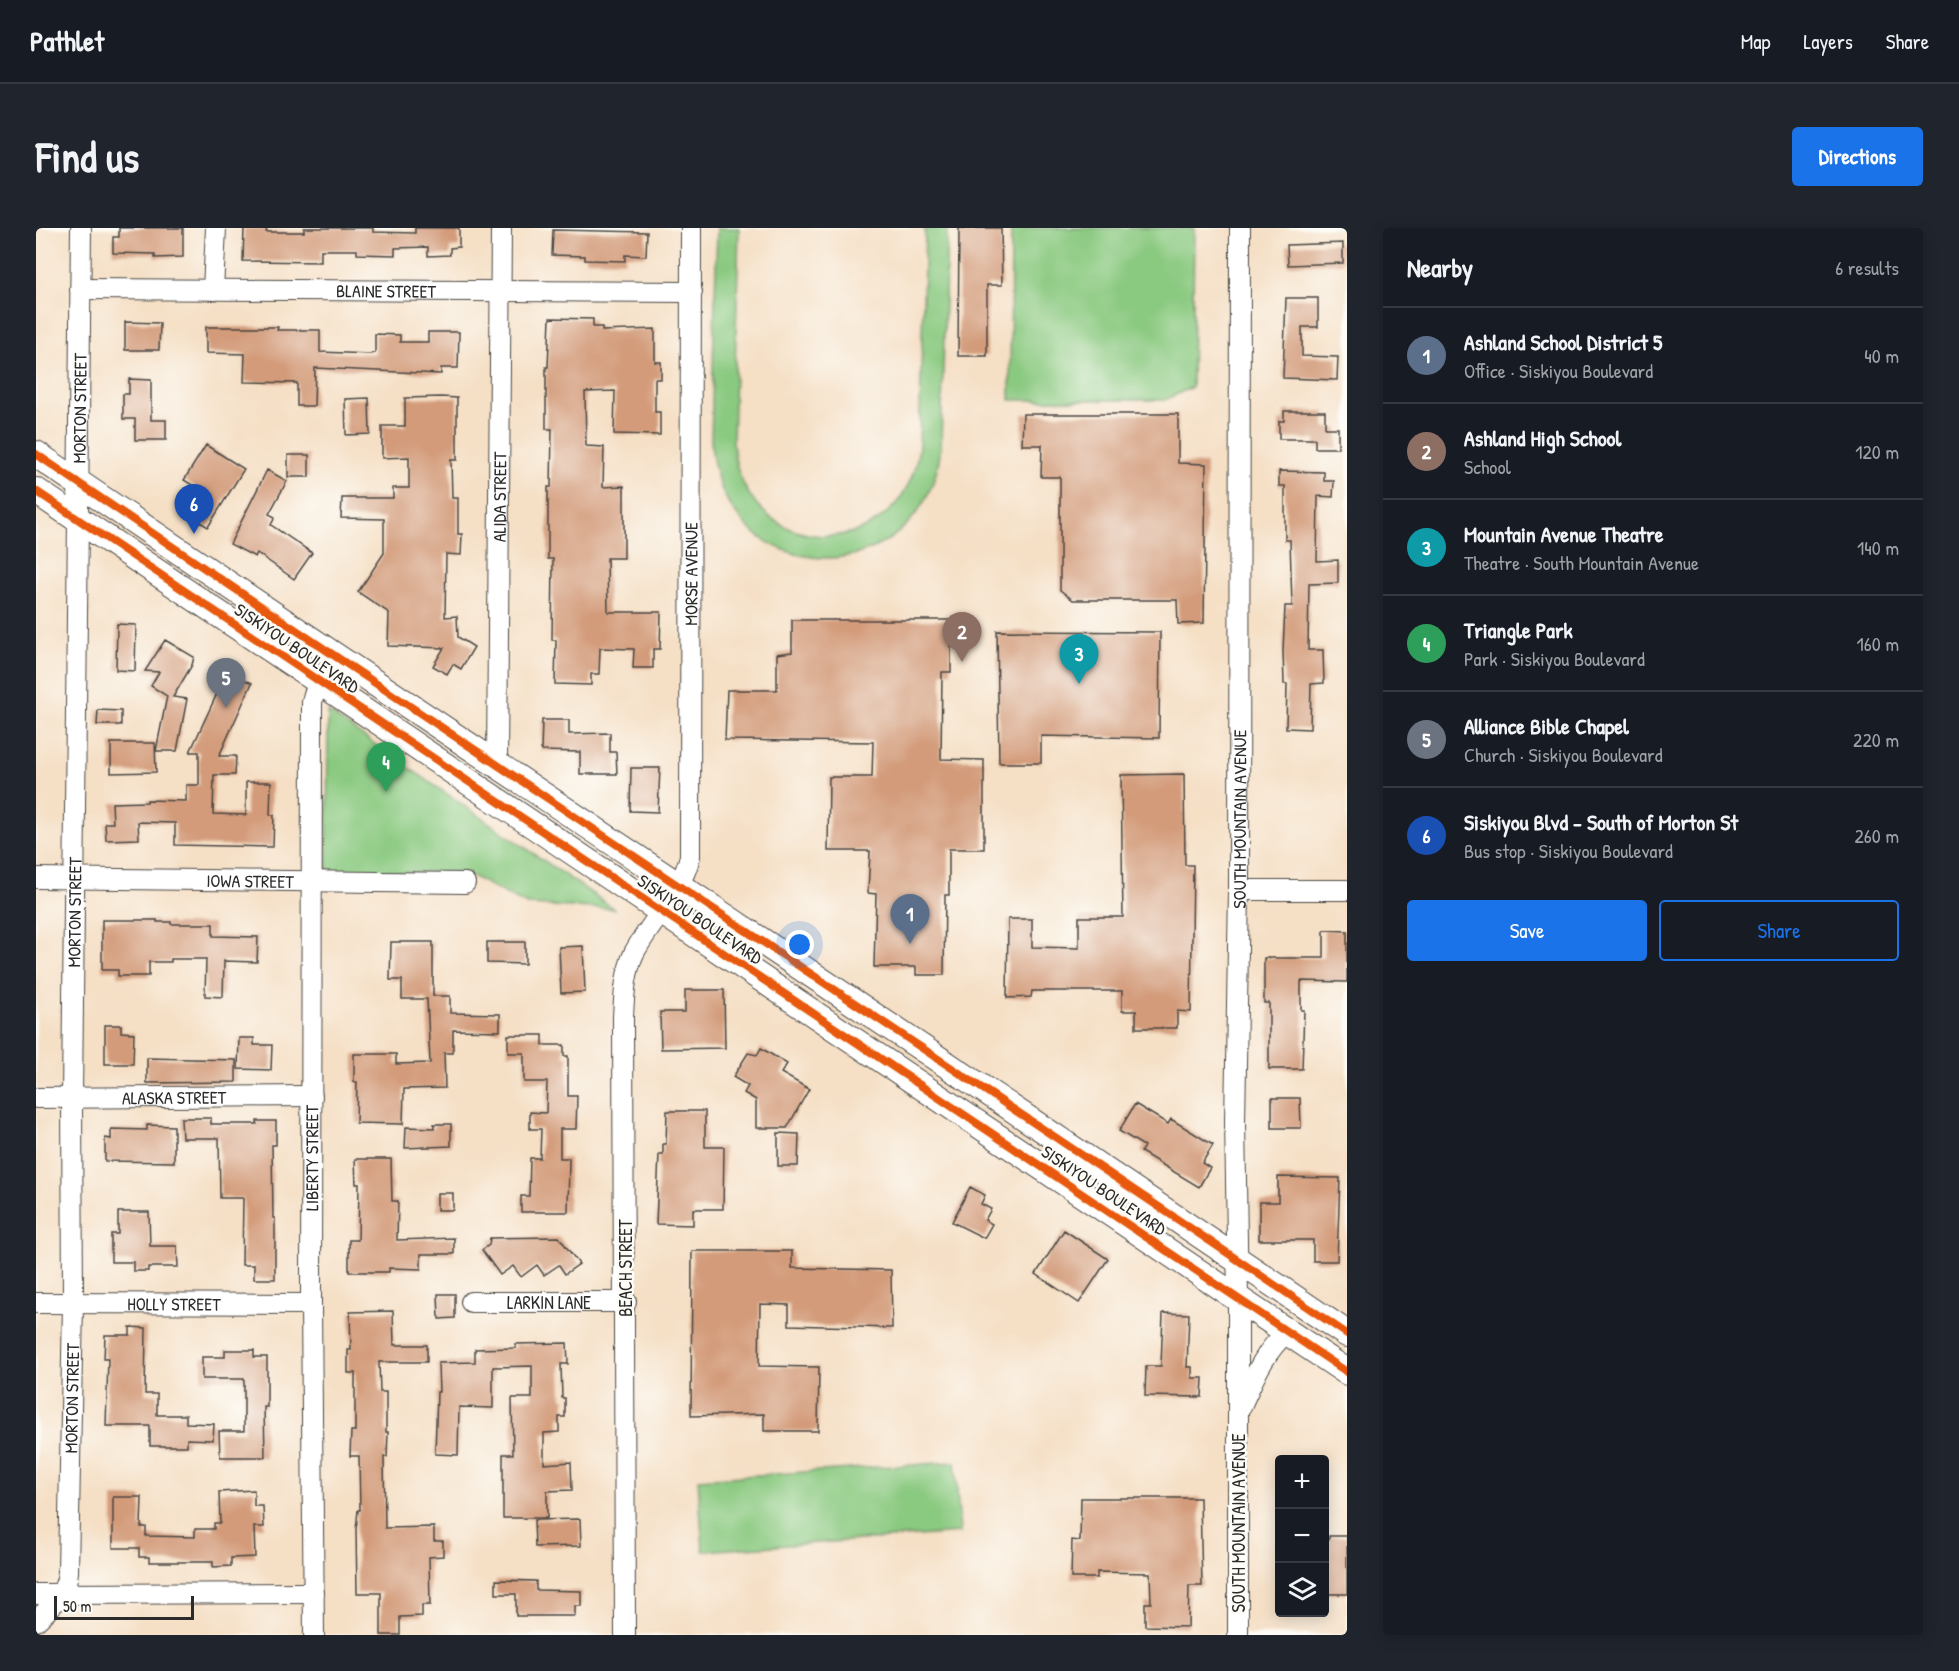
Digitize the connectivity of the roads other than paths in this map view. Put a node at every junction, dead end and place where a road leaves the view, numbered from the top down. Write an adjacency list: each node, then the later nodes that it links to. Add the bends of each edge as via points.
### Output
1 (81, 228): 6 (street, MORTON STREET)
2 (216, 228): 7 (street)
3 (501, 228): 8 (street, ALIDA STREET)
4 (691, 228): 9 (street, MORSE AVENUE)
5 (1240, 228): 21 (street, SOUTH MOUNTAIN AVENUE)
6 (80, 289): 7 (street, BLAINE STREET); 11 (street, MORTON STREET)
7 (213, 290): 8 (street, BLAINE STREET)
8 (501, 291): 9 (street, BLAINE STREET); 15 (street, ALIDA STREET)
9 (692, 292): 20 (street, MORSE AVENUE, via 691,835 688,866)
10 (36, 454): 11 (main road, SISKIYOU BOULEVARD)
11 (77, 482): 13 (street, MORTON STREET); 15 (main road, SISKIYOU BOULEVARD)
12 (36, 491): 13 (main road, SISKIYOU BOULEVARD)
13 (77, 519): 14 (main road, SISKIYOU BOULEVARD); 17 (street, MORTON STREET)
14 (321, 683): 18 (street, LIBERTY STREET, via 312,702); 23 (main road, SISKIYOU BOULEVARD)
15 (497, 765): 20 (main road, SISKIYOU BOULEVARD)
16 (36, 878): 17 (street, IOWA STREET)
17 (74, 878): 18 (street, IOWA STREET); 26 (street, MORTON STREET)
18 (311, 880): 19 (street, IOWA STREET); 24 (street, LIBERTY STREET)
19 (465, 883)
20 (678, 884): 23 (street, MORSE AVENUE); 27 (main road, SISKIYOU BOULEVARD)
21 (1239, 890): 22 (street); 27 (street, SOUTH MOUNTAIN AVENUE)
22 (1347, 890)
23 (661, 911): 28 (main road, SISKIYOU BOULEVARD); 30 (street, BEACH STREET, via 635,953 624,994)
24 (312, 1096): 26 (street, ALASKA STREET); 33 (street, LIBERTY STREET)
25 (36, 1098): 26 (street, ALASKA STREET)
26 (72, 1098): 31 (street, MORTON STREET)
27 (1238, 1260): 28 (street, SOUTH MOUNTAIN AVENUE); 35 (main road, SISKIYOU BOULEVARD)
28 (1238, 1300): 34 (main road, SISKIYOU BOULEVARD); 37 (street, SOUTH MOUNTAIN AVENUE)
29 (471, 1302): 30 (street, LARKIN LANE)
30 (626, 1302): 43 (street, BEACH STREET)
31 (73, 1303): 32 (street, HOLLY STREET); 33 (street, HOLLY STREET); 40 (street, MORTON STREET, via 68,1572)
32 (36, 1304)
33 (311, 1304): 38 (street, LIBERTY STREET)
34 (1286, 1333): 36 (main road, SISKIYOU BOULEVARD); 37 (street, SOUTH MOUNTAIN AVENUE, via 1266,1356)
35 (1347, 1335)
36 (1347, 1372)
37 (1238, 1411): 44 (street, SOUTH MOUNTAIN AVENUE)
38 (314, 1593): 40 (street); 42 (street, LIBERTY STREET)
39 (36, 1594): 40 (street)
40 (62, 1594): 41 (street)
41 (36, 1621)
42 (314, 1635)
43 (625, 1635)
44 (1238, 1635)

